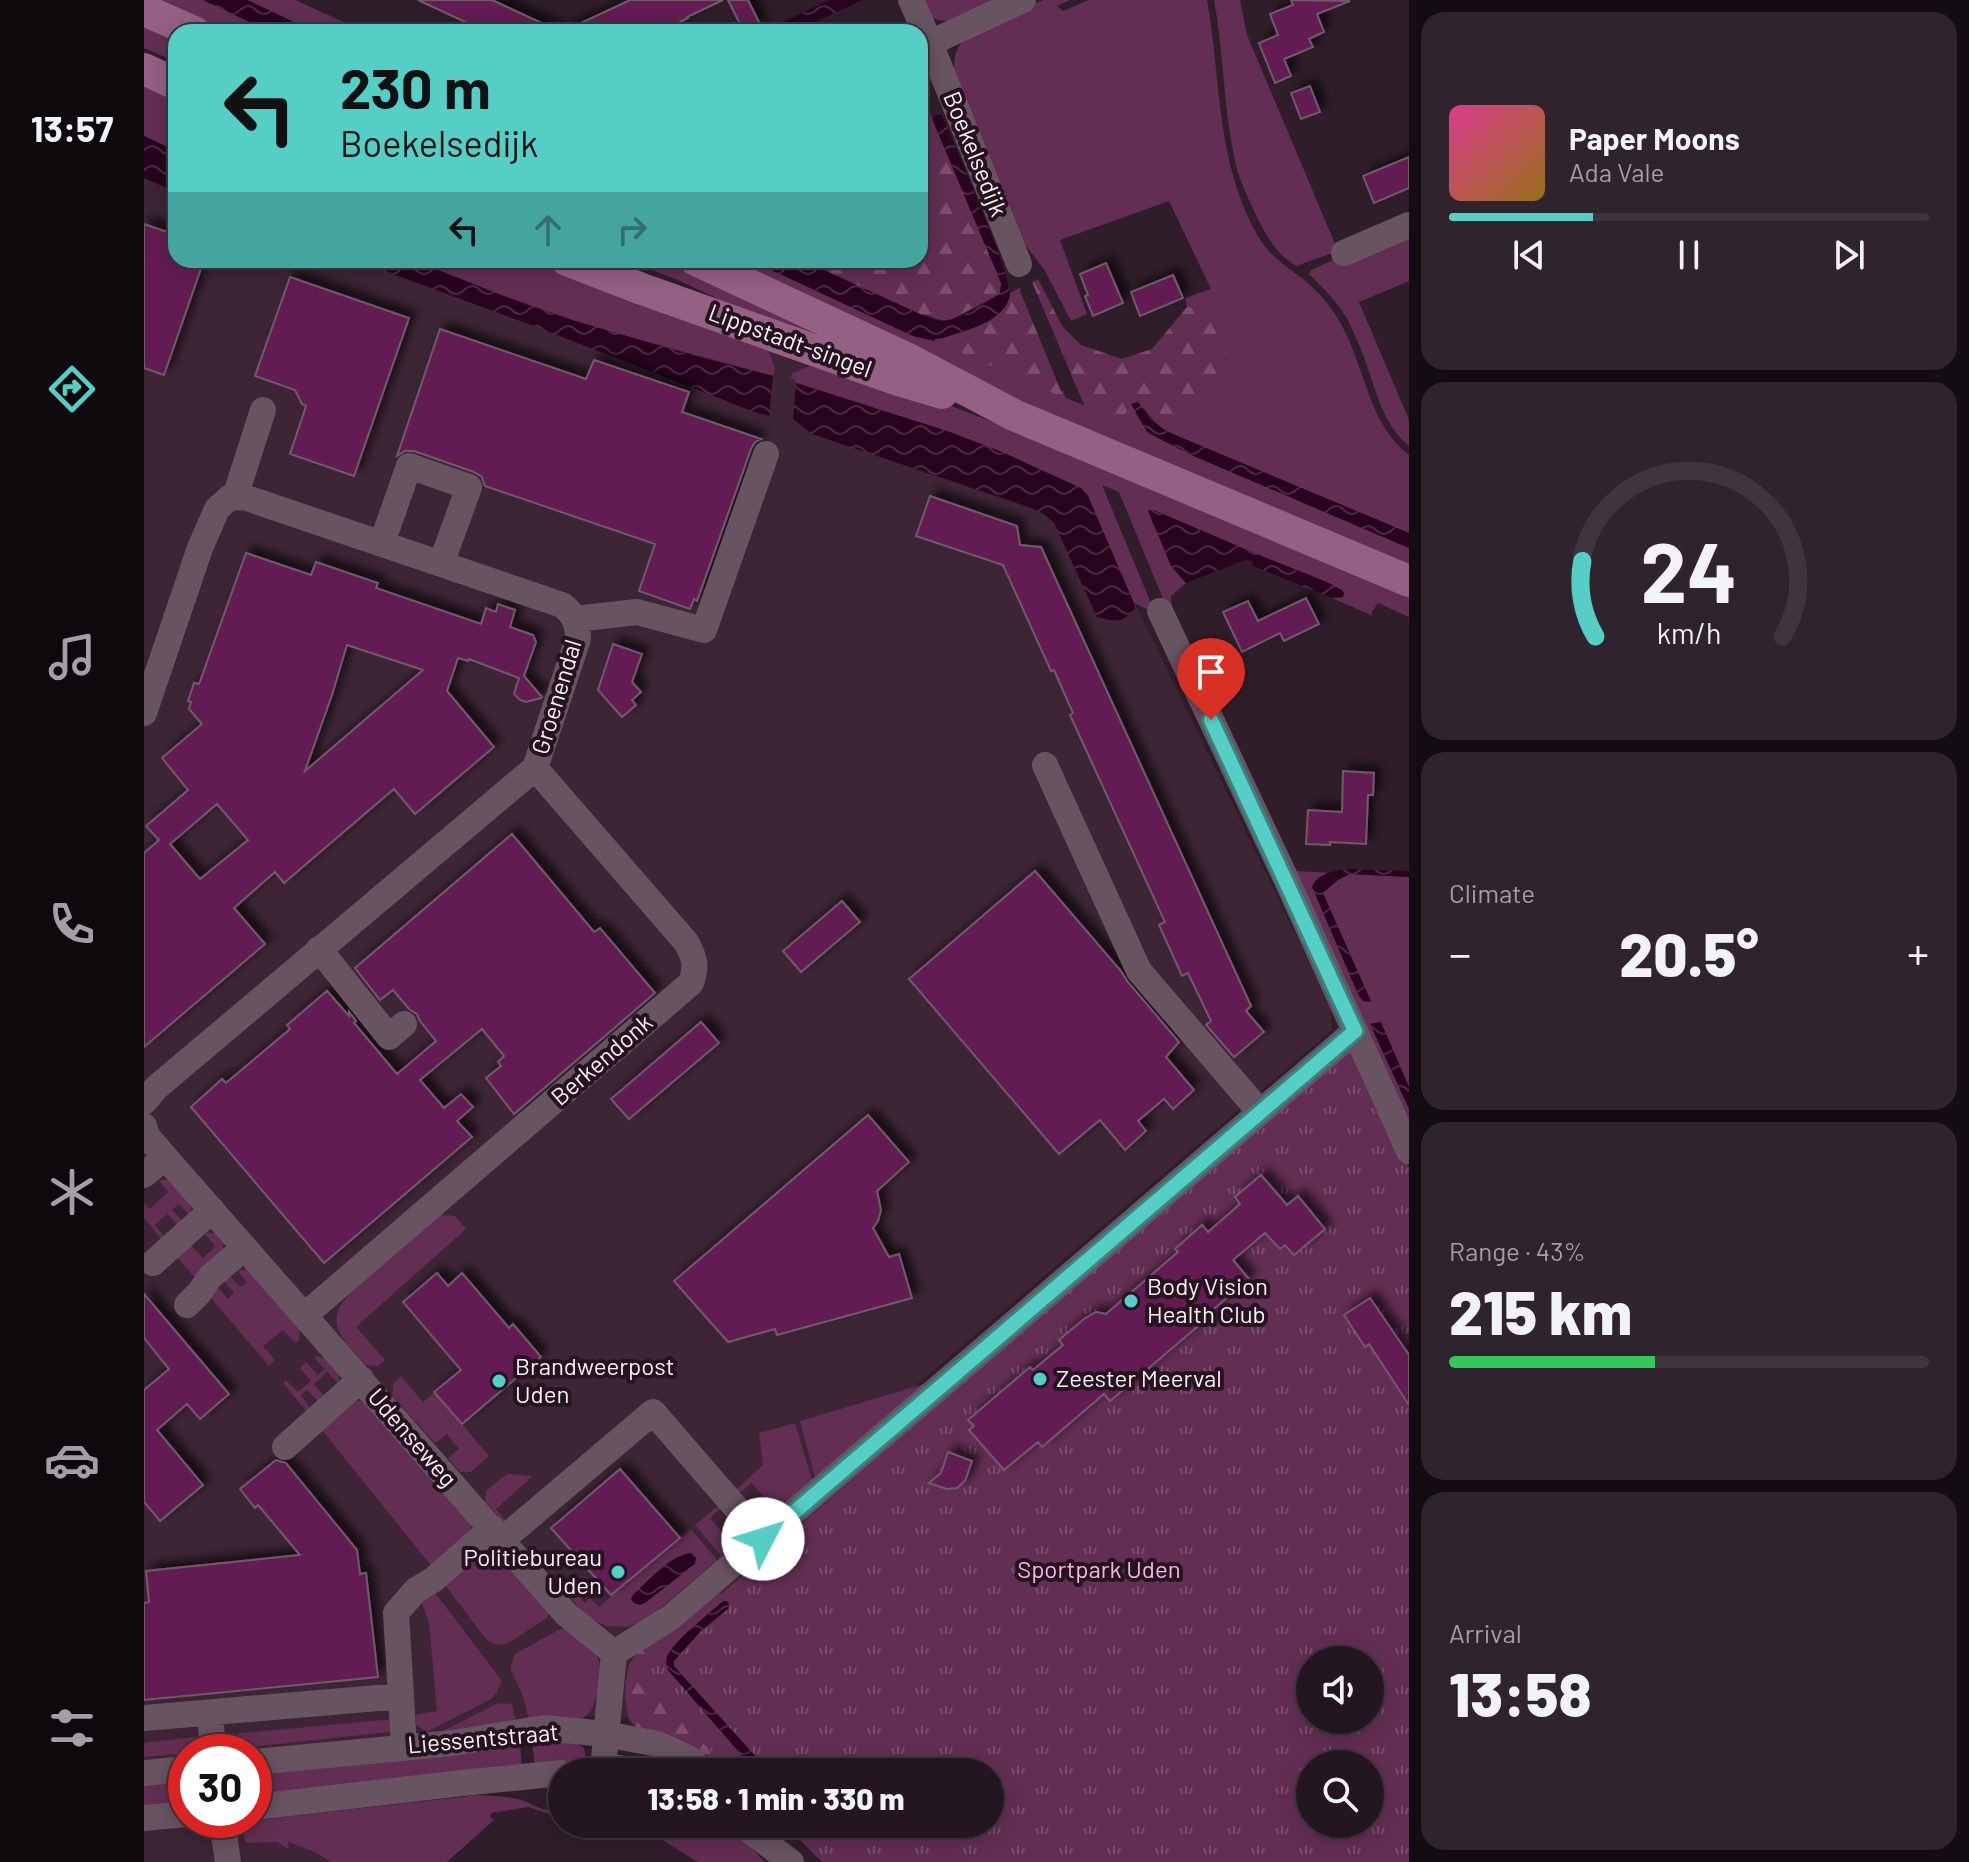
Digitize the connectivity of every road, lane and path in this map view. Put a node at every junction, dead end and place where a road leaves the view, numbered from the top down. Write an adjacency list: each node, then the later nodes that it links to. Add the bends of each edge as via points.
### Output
1 (911, 0): 5 (street, Boekelsedijk)
2 (1023, 0): 7 (street)
3 (144, 10): 4 (main road)
4 (176, 24)
5 (922, 24)
6 (928, 38): 7 (street, Boekelsedijk)
7 (930, 43): 12 (street, Boekelsedijk)
8 (144, 69): 9 (main road)
9 (168, 80)
10 (1409, 225): 11 (street)
11 (1344, 253)
12 (1019, 264)
13 (588, 268): 16 (main road, Lippstadt-singel, via 898,380)
14 (713, 268): 16 (main road, Lippstadt-singel)
15 (263, 410): 18 (street)
16 (1014, 415): 21 (main road, Lippstadt-singel)
17 (766, 454): 23 (street, via 704,630 637,612)
18 (235, 497): 19 (street, Groenendal); 24 (street, via 217,509)
19 (382, 543): 20 (street, Groenendal); 20 (street, via 409,466 469,487)
20 (441, 564): 23 (street, Groenendal, via 562,605)
21 (1409, 581)
22 (1160, 611): 29 (street)
23 (575, 619): 26 (street, Groenendal, via 578,639)
24 (147, 697)
25 (1045, 765): 31 (street, via 1139,971)
26 (535, 768): 27 (street, Groenendal); 40 (street, Berkendonk, via 686,942 695,958 691,983)
27 (319, 949): 28 (street, via 389,1037); 30 (street, Groenendal)
28 (404, 1024)
29 (1355, 1031): 31 (street); 33 (street)
30 (144, 1102)
31 (1260, 1112): 44 (street)
32 (144, 1126): 34 (street, Udenseweg)
33 (1409, 1151)
34 (165, 1157): 35 (street); 36 (street, Udenseweg)
35 (144, 1175)
36 (212, 1210): 37 (street, Udenseweg); 38 (street)
37 (244, 1248): 39 (street); 40 (street, Udenseweg)
38 (153, 1263)
39 (187, 1305)
40 (305, 1315): 41 (street, Udenseweg)
41 (361, 1379): 42 (street); 43 (street, Udenseweg)
42 (285, 1447)
43 (497, 1534): 44 (street, via 653,1412); 45 (street, Udenseweg, via 566,1614); 46 (street, via 416,1590 396,1613)
44 (763, 1539): 45 (street, via 670,1618)
45 (614, 1653): 50 (street)
46 (401, 1696): 47 (street); 51 (street)
47 (210, 1713): 48 (street); 49 (street)
48 (144, 1718)
49 (212, 1734)
50 (605, 1734): 51 (street, Liessentstraat, via 545,1728); 52 (street); 53 (street, Liessentstraat, via 658,1744)
51 (404, 1746): 54 (street, Liessentstraat)
52 (604, 1758)
53 (688, 1758)
54 (272, 1760)
55 (168, 1771): 56 (street)
56 (144, 1773)
57 (548, 1775): 58 (street, Liessentstraat)
58 (272, 1805)
59 (168, 1816): 60 (street)
60 (144, 1818)
61 (225, 1838): 64 (street)
62 (759, 1838): 65 (street)
63 (768, 1838): 65 (street)
64 (228, 1862)
65 (791, 1862)

